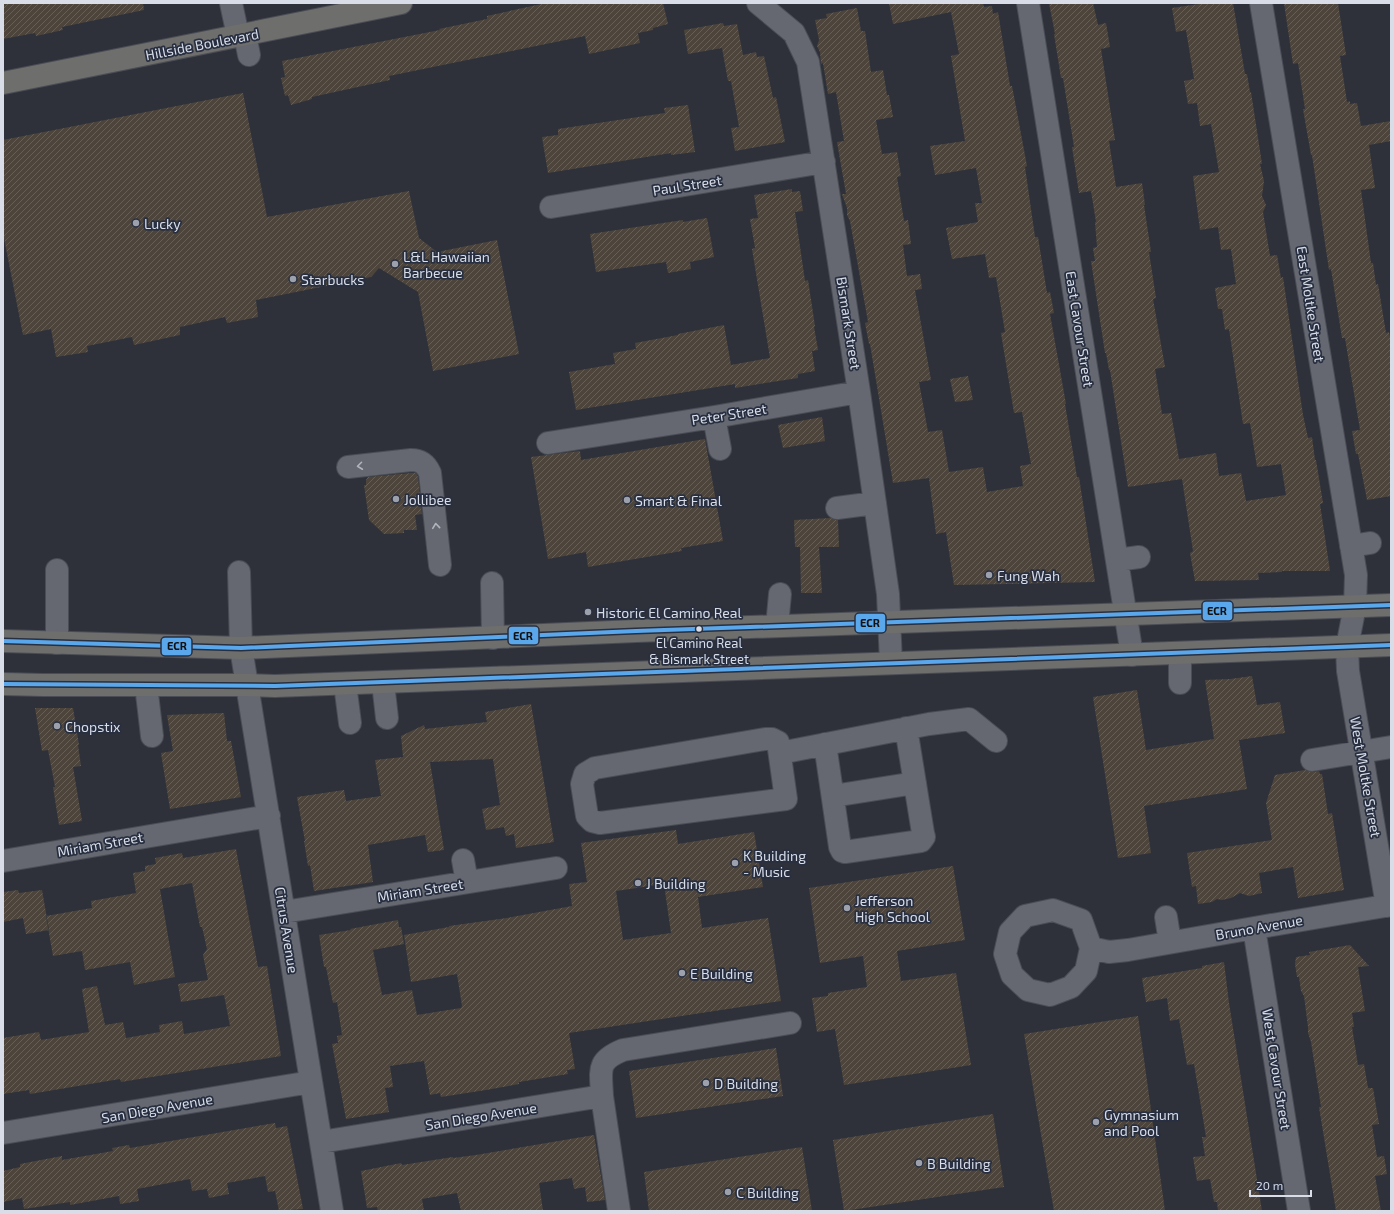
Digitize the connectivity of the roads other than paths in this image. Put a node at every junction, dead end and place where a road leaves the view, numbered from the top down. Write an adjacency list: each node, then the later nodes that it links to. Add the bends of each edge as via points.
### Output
1 (231, 3): 6 (street)
2 (401, 3): 6 (main road, Hillside Boulevard)
3 (1028, 3): 18 (street, East Cavour Street)
4 (1261, 3): 25 (street, East Moltke Street, via 1360,544)
5 (769, 6): 8 (street, Bismark Street, via 794,33 808,62)
6 (244, 42): 7 (main road, Hillside Boulevard)
7 (3, 83)
8 (824, 162): 9 (street, Paul Street); 10 (street, Bismark Street)
9 (551, 207)
10 (859, 392): 11 (street, Peter Street); 15 (street, Bismark Street)
11 (714, 417): 12 (street, Peter Street); 13 (street)
12 (548, 443)
13 (720, 449)
14 (348, 467): 19 (street, one-way to 14, via 430,473 424,463 411,460)
15 (875, 503): 16 (street); 27 (street, Bismark Street, via 892,564 888,594)
16 (837, 508)
17 (1139, 557): 18 (street)
18 (1117, 560): 26 (street, East Cavour Street)
19 (440, 565)
20 (57, 570): 31 (street)
21 (238, 572): 34 (street, Citrus Avenue)
22 (492, 583): 29 (street)
23 (780, 594): 28 (street)
24 (1391, 604): 25 (main road)
25 (1355, 606): 26 (main road); 33 (street, West Moltke Street)
26 (1126, 614): 27 (main road); 36 (street, East Cavour Street)
27 (889, 623): 28 (main road); 37 (street, Bismark Street)
28 (777, 626): 29 (main road)
29 (493, 638): 34 (main road)
30 (3, 641): 31 (main road)
31 (57, 643): 34 (main road)
32 (1391, 646): 33 (main road)
33 (1347, 647): 35 (main road); 52 (street, West Moltke Street, via 1348,671)
34 (242, 648): 43 (street, Citrus Avenue)
35 (1180, 653): 36 (main road); 39 (street)
36 (1132, 655): 37 (main road)
37 (891, 663): 38 (main road)
38 (383, 683): 41 (main road); 44 (street)
39 (1180, 683)
40 (3, 684): 42 (main road)
41 (346, 684): 43 (main road); 45 (street)
42 (146, 685): 43 (main road); 47 (street)
43 (246, 685): 56 (street, Citrus Avenue)
44 (387, 718)
45 (350, 722)
46 (906, 728): 48 (street, via 969,719); 49 (street); 54 (street)
47 (152, 736)
48 (996, 741)
49 (825, 744): 51 (street); 55 (street)
50 (1391, 747): 52 (street)
51 (780, 753): 51 (street, via 786,799 600,823 592,821 587,816 582,784 585,774 595,768 765,739 778,742)
52 (1362, 753): 53 (street); 61 (street, West Moltke Street)
53 (1312, 760)
54 (915, 783): 55 (street); 55 (street, via 924,837 921,840 845,852 840,847)
55 (832, 796)
56 (269, 816): 58 (street, Miriam Street); 62 (street, Citrus Avenue)
57 (463, 860): 60 (street)
58 (3, 861)
59 (556, 868): 60 (street, Miriam Street)
60 (467, 882): 62 (street, Miriam Street, via 415,883)
61 (1389, 906): 64 (street, Bruno Avenue)
62 (284, 912): 68 (street, Citrus Avenue)
63 (1166, 917): 65 (street)
64 (1254, 928): 65 (street, Bruno Avenue); 74 (street, West Cavour Street)
65 (1170, 942): 66 (street, Bruno Avenue, via 1110,952)
66 (1091, 948)
67 (790, 1023): 69 (street, via 623,1050 604,1061)
68 (311, 1082): 70 (street, San Diego Avenue); 71 (street, Citrus Avenue)
69 (598, 1096): 71 (street, San Diego Avenue); 73 (street)
70 (3, 1133)
71 (321, 1142): 72 (street, Citrus Avenue)
72 (332, 1211)
73 (620, 1211)
74 (1300, 1211)

